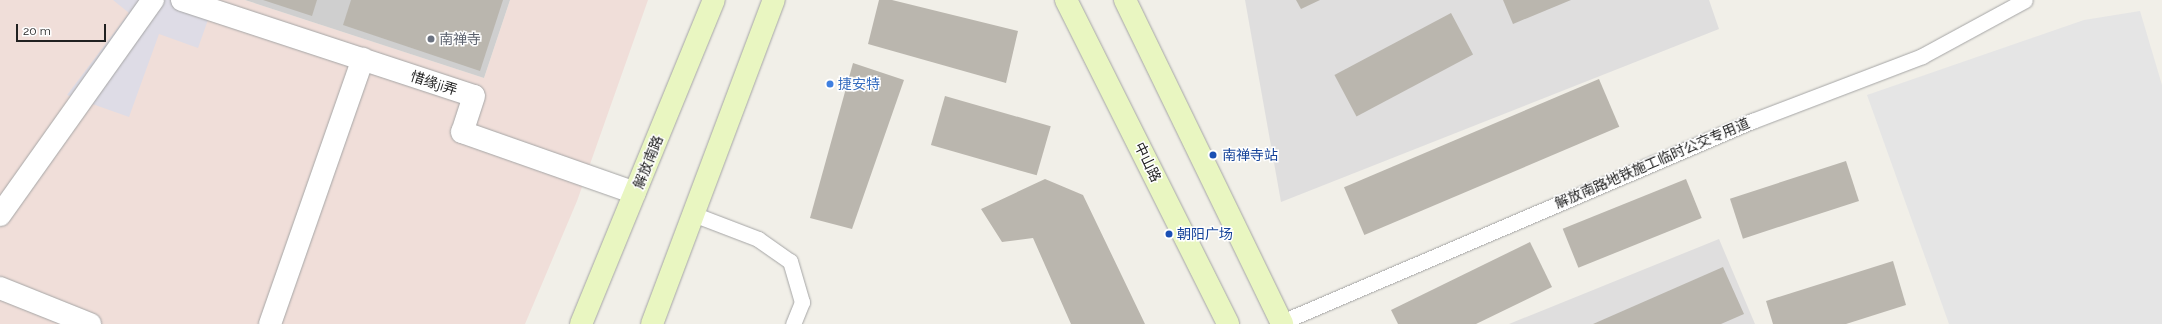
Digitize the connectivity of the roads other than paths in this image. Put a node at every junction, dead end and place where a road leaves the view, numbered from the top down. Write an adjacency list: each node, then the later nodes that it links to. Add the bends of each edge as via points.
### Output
1 (153, 0): 11 (street)
2 (182, 0): 8 (street, 惜缘ji弄)
3 (714, 0): 9 (main road, 解放南路)
4 (774, 0): 10 (main road)
5 (1066, 0): 19 (main road, 中山路)
6 (1124, 0): 13 (main road)
7 (2025, 0): 13 (lane, 解放南路地铁施工临时公交专用道, via 1922,56 1752,121)
8 (363, 59): 9 (street, 惜缘ji弄, via 474,96 462,132); 15 (street)
9 (635, 193): 16 (main road, 解放南路)
10 (693, 214): 17 (main road); 18 (lane, via 758,238 790,261 802,302)
11 (0, 215)
12 (0, 288): 14 (street)
13 (1280, 323)
14 (90, 324)
15 (270, 324)
16 (581, 324)
17 (652, 324)
18 (793, 324)
19 (1228, 324)

